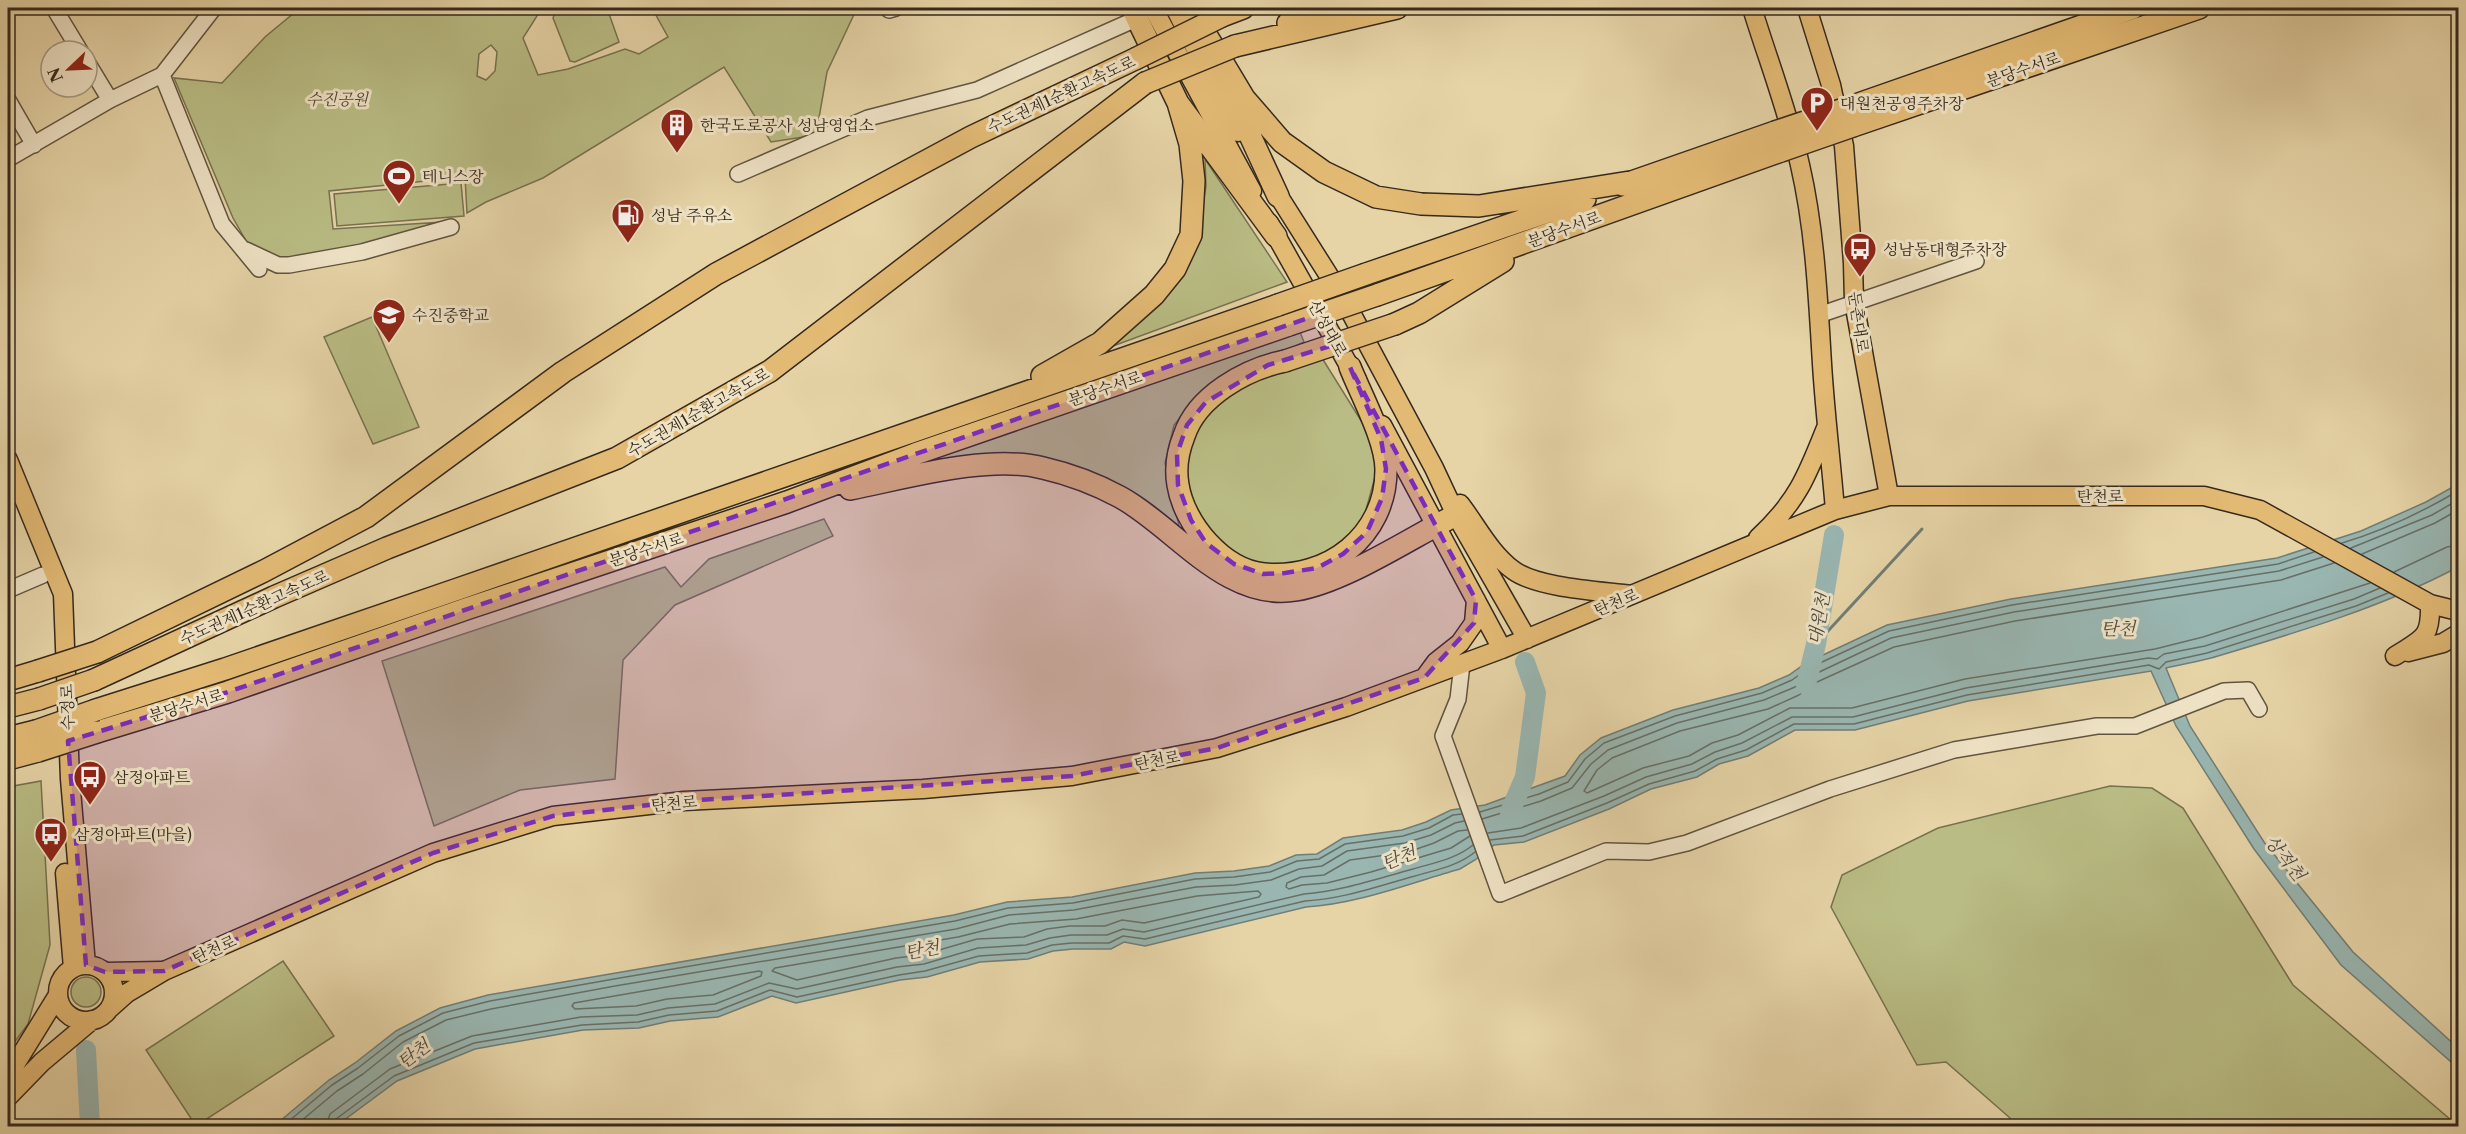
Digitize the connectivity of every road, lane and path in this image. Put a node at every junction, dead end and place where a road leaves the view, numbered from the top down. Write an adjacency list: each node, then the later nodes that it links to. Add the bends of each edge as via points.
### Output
1 (54, 8): 14 (street)
2 (1175, 8): 27 (main road, 산성대로, via 1237,130)
3 (1191, 8): 13 (highway)
4 (1243, 8): 59 (highway, 수도권제1순환고속도로, bridge, via 970,136 716,274 563,372 366,517 97,652)
5 (1327, 8): 15 (highway, 수도권제1순환고속도로)
6 (1397, 8): 15 (highway)
7 (1752, 8): 35 (main road, via 1800,165)
8 (1807, 8): 34 (main road, 둔촌대로, via 1831,85 1844,146)
9 (2133, 8): 21 (highway, 분당수서로)
10 (2199, 8): 21 (highway, 분당수서로)
11 (211, 9): 16 (street)
12 (1141, 11): 20 (highway); 25 (street, via 977,90 868,118); 29 (main road, 산성대로)
13 (1204, 31): 26 (highway, via 1244,98 1282,142 1324,172 1376,196 1421,204 1479,206); 27 (highway)
14 (73, 39)
15 (1235, 46): 60 (highway, 수도권제1순환고속도로, bridge, via 1146,83 770,371 628,452 376,553 94,680)
16 (162, 75): 19 (street); 31 (street, via 222,224)
17 (99, 82): 19 (street)
18 (8, 100): 23 (street)
19 (110, 100): 23 (street)
20 (1178, 103): 29 (highway); 37 (highway, via 1190,144 1194,181 1191,235 1175,269 1154,295 1100,343)
21 (1850, 117): 22 (highway, 분당수서로, bridge)
22 (1778, 141): 26 (highway, 분당수서로); 30 (highway, 분당수서로)
23 (34, 145): 24 (street)
24 (8, 159)
25 (738, 174)
26 (1636, 181): 37 (highway, 분당수서로, bridge)
27 (1278, 196): 40 (main road, 산성대로, via 1343,298)
28 (451, 227): 31 (street, via 362,252 289,265 278,265)
29 (1276, 236): 36 (main road, 산성대로)
30 (1545, 236): 36 (highway, bridge, via 1419,313 1268,365 1235,380 1206,402 1187,425 1178,454 1178,485 1191,520 1206,543 1234,564 1263,574 1317,568 1344,554 1367,532 1382,498 1386,469 1381,439); 43 (highway, 분당수서로, bridge)
31 (243, 249): 33 (street)
32 (1976, 261): 34 (street)
33 (258, 269)
34 (1854, 302): 35 (street); 42 (main road, 둔촌대로)
35 (1819, 315): 38 (main road)
36 (1350, 368): 46 (main road, 산성대로)
37 (998, 401): 63 (highway, 분당수서로, bridge, via 96,710)
38 (1827, 426): 44 (main road); 47 (main road, via 1797,494)
39 (8, 460): 65 (main road, 수정로, via 63,594)
40 (1434, 468): 45 (main road, 산성대로); 50 (main road, via 1493,551 1514,571 1538,581)
41 (8, 491): 48 (main road, 수정로)
42 (1889, 496): 44 (main road, 탄천로); 52 (main road, 탄천로, via 2204,496 2260,510)
43 (787, 502): 46 (highway, via 993,464 1041,467 1120,497 1235,581 1265,590 1294,591 1325,582); 63 (highway, 분당수서로, bridge, via 228,692 97,732)
44 (1835, 510): 47 (main road, 탄천로)
45 (1456, 515): 46 (highway); 55 (main road, 산성대로)
46 (1436, 525): 51 (main road, 산성대로)
47 (1749, 546): 50 (main road, 탄천로)
48 (43, 575): 49 (street); 65 (main road, 수정로, via 52,596 58,784)
49 (8, 588)
50 (1633, 595): 55 (main road, 탄천로)
51 (1476, 600): 56 (main road, 산성대로); 58 (main road, via 1474,623 1460,643)
52 (2428, 603): 53 (main road); 54 (main road, via 2431,626 2420,640 2395,656 2442,643)
53 (2458, 611)
54 (2458, 634)
55 (1527, 639): 56 (main road, 탄천로)
56 (1502, 649): 57 (main road, 탄천로)
57 (1462, 664): 58 (main road, 탄천로); 61 (street, via 1458,699 1443,736 1500,894 1606,851 1649,852 1688,843 1830,789 1954,750 2097,726 2135,726 2224,691 2248,690)
58 (1424, 678): 66 (main road, 탄천로, via 1217,748 1072,776 923,789 684,801 553,816 433,853)
59 (8, 680)
60 (8, 707)
61 (2259, 709)
62 (8, 738): 63 (highway, 분당수서로)
63 (37, 741): 64 (highway, 분당수서로)
64 (8, 759)
65 (80, 966): 67 (main road); 68 (main road, via 63,976)
66 (164, 971): 67 (main road); 69 (main road, 탄천로)
67 (105, 972): 69 (main road, via 114,990)
68 (58, 995): 70 (main road, via 63,1008 73,1017); 71 (main road)
69 (109, 1009): 70 (main road)
70 (92, 1020): 72 (main road)
71 (8, 1076)
72 (8, 1096)

